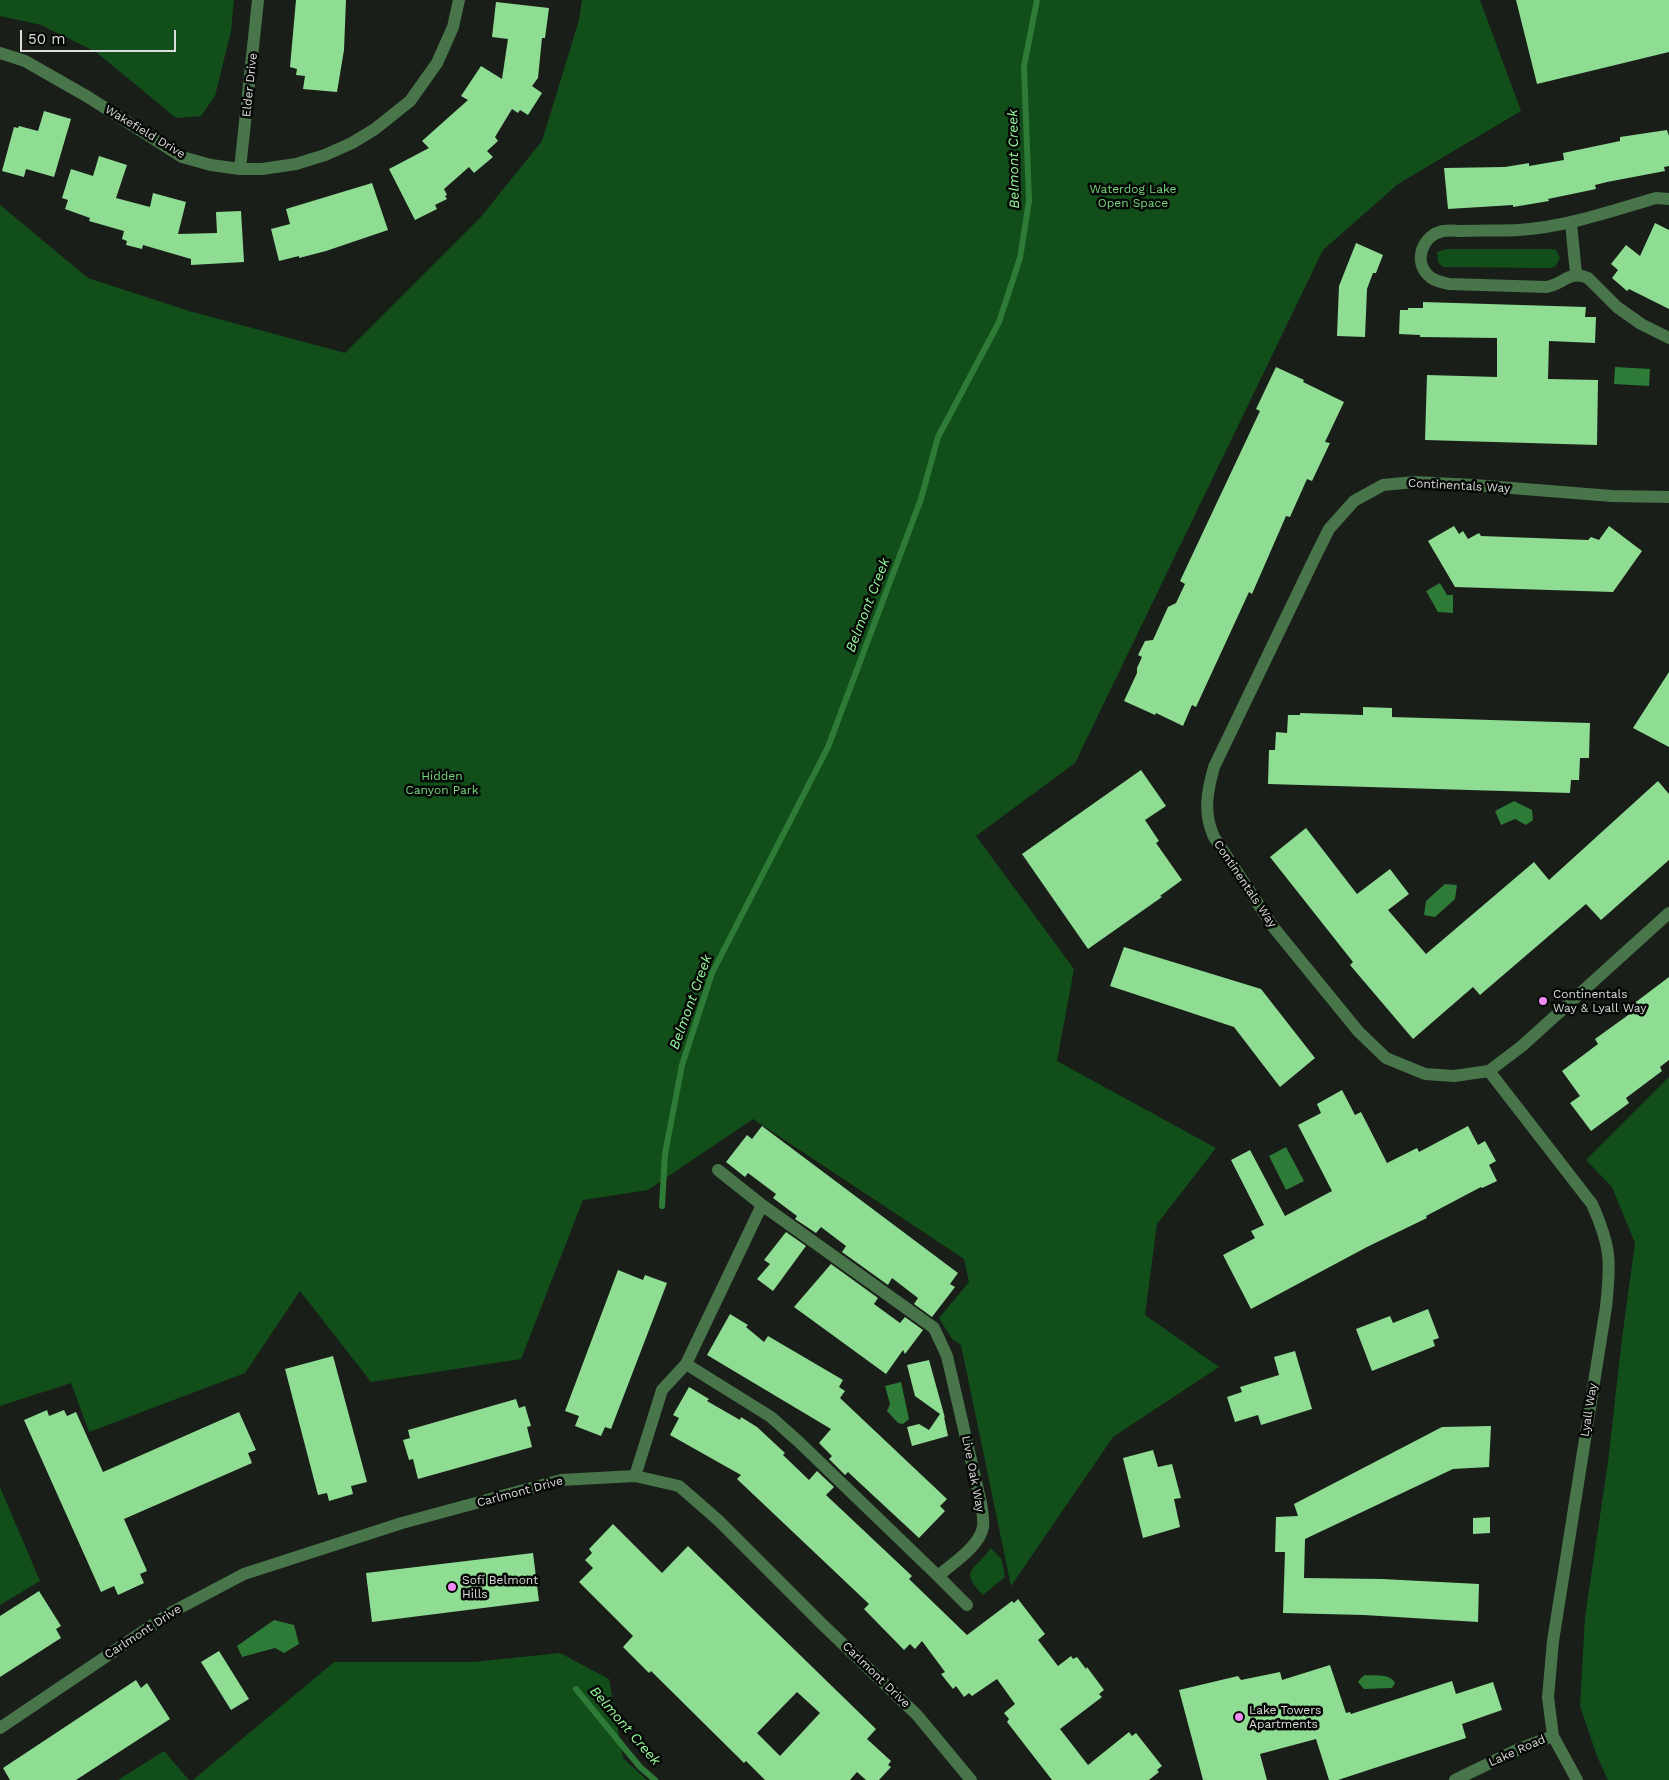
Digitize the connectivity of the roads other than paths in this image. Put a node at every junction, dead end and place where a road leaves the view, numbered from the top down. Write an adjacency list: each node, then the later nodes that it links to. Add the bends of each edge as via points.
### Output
1 (258, 0): 4 (street, Elder Drive)
2 (460, 0): 4 (street, Wakefield Drive, via 453,28 437,63 410,101 375,130 325,155 296,164)
3 (0, 53): 4 (street, Wakefield Drive, via 25,61 182,157 211,166)
4 (240, 169)
5 (1669, 198): 6 (street, via 1656,198)
6 (1571, 222): 7 (street); 7 (street, via 1520,230 1443,231 1423,244 1421,254 1428,276 1448,284 1546,287 1560,284)
7 (1576, 274): 8 (street, via 1588,278 1617,307 1641,324)
8 (1669, 338)
9 (1669, 498): 11 (street, Continentals Way, via 1414,482 1383,485 1354,501 1329,529 1214,767 1206,803 1208,824 1214,837 1274,928 1358,1031 1386,1058 1425,1074 1454,1076)
10 (1669, 913): 11 (street)
11 (1490, 1071): 19 (street, Lyall Way, via 1592,1204 1608,1249 1610,1271 1606,1307 1553,1641 1548,1697)
12 (718, 1170): 13 (street, Live Oak Way)
13 (762, 1205): 14 (street); 16 (street, Live Oak Way, via 934,1328 944,1347 981,1503 983,1527 973,1546)
14 (686, 1364): 15 (street, via 662,1390); 16 (street, via 771,1417)
15 (635, 1476): 18 (street, Carlmont Drive, via 560,1480 402,1523 244,1574 172,1612); 20 (street, Carlmont Drive, via 679,1486 718,1520 917,1715)
16 (938, 1576): 17 (street)
17 (966, 1605)
18 (0, 1728)
19 (1553, 1736): 21 (street, Lake Road); 22 (street, Lyall Way)
20 (971, 1780)
21 (1455, 1780)
22 (1577, 1780)

